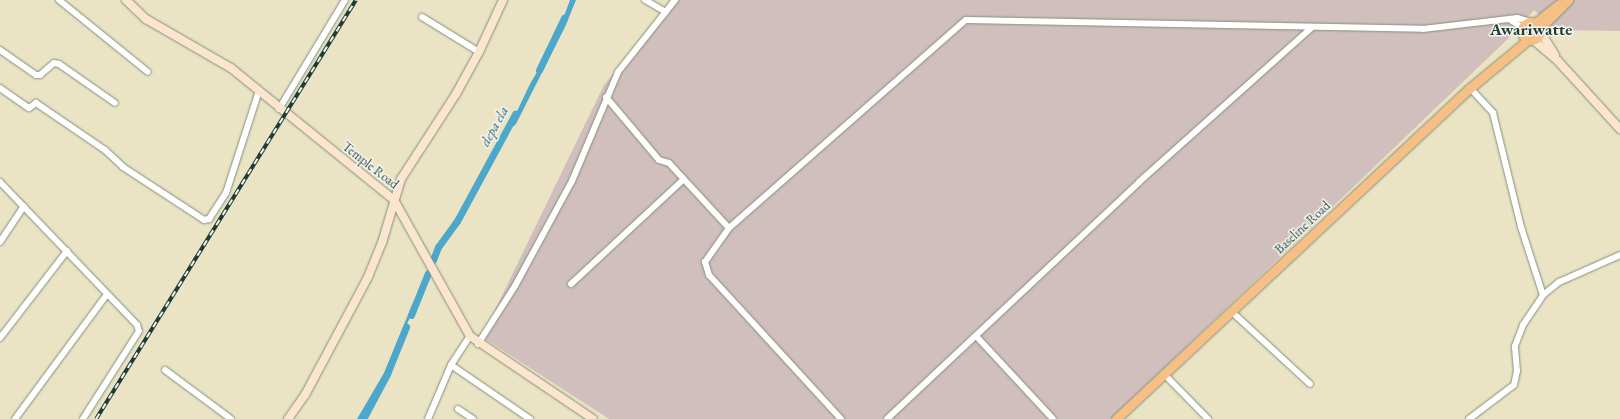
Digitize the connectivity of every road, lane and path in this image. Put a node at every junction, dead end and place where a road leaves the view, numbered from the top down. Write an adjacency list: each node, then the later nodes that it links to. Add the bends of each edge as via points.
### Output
1 (59, 0): 17 (street)
2 (126, 0): 20 (street, Temple Road, via 146,18 213,56)
3 (345, 0): 23 (street)
4 (503, 0): 15 (street)
5 (646, 0): 8 (street)
6 (675, 0): 8 (street)
7 (1567, 0): 11 (main road)
8 (666, 12): 21 (street, via 618,72)
9 (422, 17): 15 (street)
10 (1509, 20): 11 (street, via 1522,18); 12 (street, via 1423,30); 13 (street)
11 (1536, 26): 13 (main road); 13 (main road, via 1538,36); 16 (street)
12 (1311, 28): 29 (street, via 966,20); 38 (street, via 1139,182)
13 (1527, 35): 16 (street); 19 (main road, Baseline Road)
14 (0, 50): 22 (street, via 40,75 54,63 59,64)
15 (479, 52): 27 (street, via 404,174)
16 (1558, 61): 24 (street)
17 (148, 72)
18 (0, 88): 20 (street, via 29,108 36,103 105,150 123,167 204,220 209,219 216,211 226,194)
19 (1470, 88): 35 (street, via 1493,113 1521,227); 36 (main road, Baseline Road)
20 (259, 91): 23 (street, Temple Road)
21 (606, 97): 25 (street, via 659,160 669,163); 40 (street, via 572,181 515,286)
22 (115, 103)
23 (279, 109): 27 (street, Temple Road)
24 (1620, 129)
25 (684, 179): 29 (street); 33 (street)
26 (0, 182): 28 (street)
27 (394, 200): 37 (street, Temple Road); 49 (street, via 382,243 368,278 305,395)
28 (24, 206): 30 (street); 31 (street)
29 (729, 228): 54 (street, via 705,262 709,276)
30 (0, 242)
31 (67, 251): 34 (street); 39 (street)
32 (1620, 255): 35 (street, via 1559,282)
33 (571, 284)
34 (107, 294): 46 (street); 47 (street, via 137,325 139,331)
35 (1543, 295): 59 (street, via 1523,325 1515,346 1518,371 1514,385)
36 (1232, 312): 43 (main road, Baseline Road); 44 (street)
37 (470, 336): 40 (street, Temple Road); 41 (street)
38 (976, 336): 55 (street); 56 (street)
39 (0, 338)
40 (478, 344): 53 (street, Temple Road)
41 (451, 365): 50 (street); 52 (street)
42 (165, 370): 48 (street)
43 (1164, 374): 57 (main road, Baseline Road); 58 (street, via 1188,402)
44 (1310, 384)
45 (458, 409): 51 (street)
46 (15, 419)
47 (83, 419)
48 (231, 419)
49 (288, 419)
50 (428, 419)
51 (473, 419)
52 (530, 419)
53 (593, 419)
54 (841, 419)
55 (887, 419)
56 (1053, 419)
57 (1116, 419)
58 (1208, 419)
59 (1469, 419)

